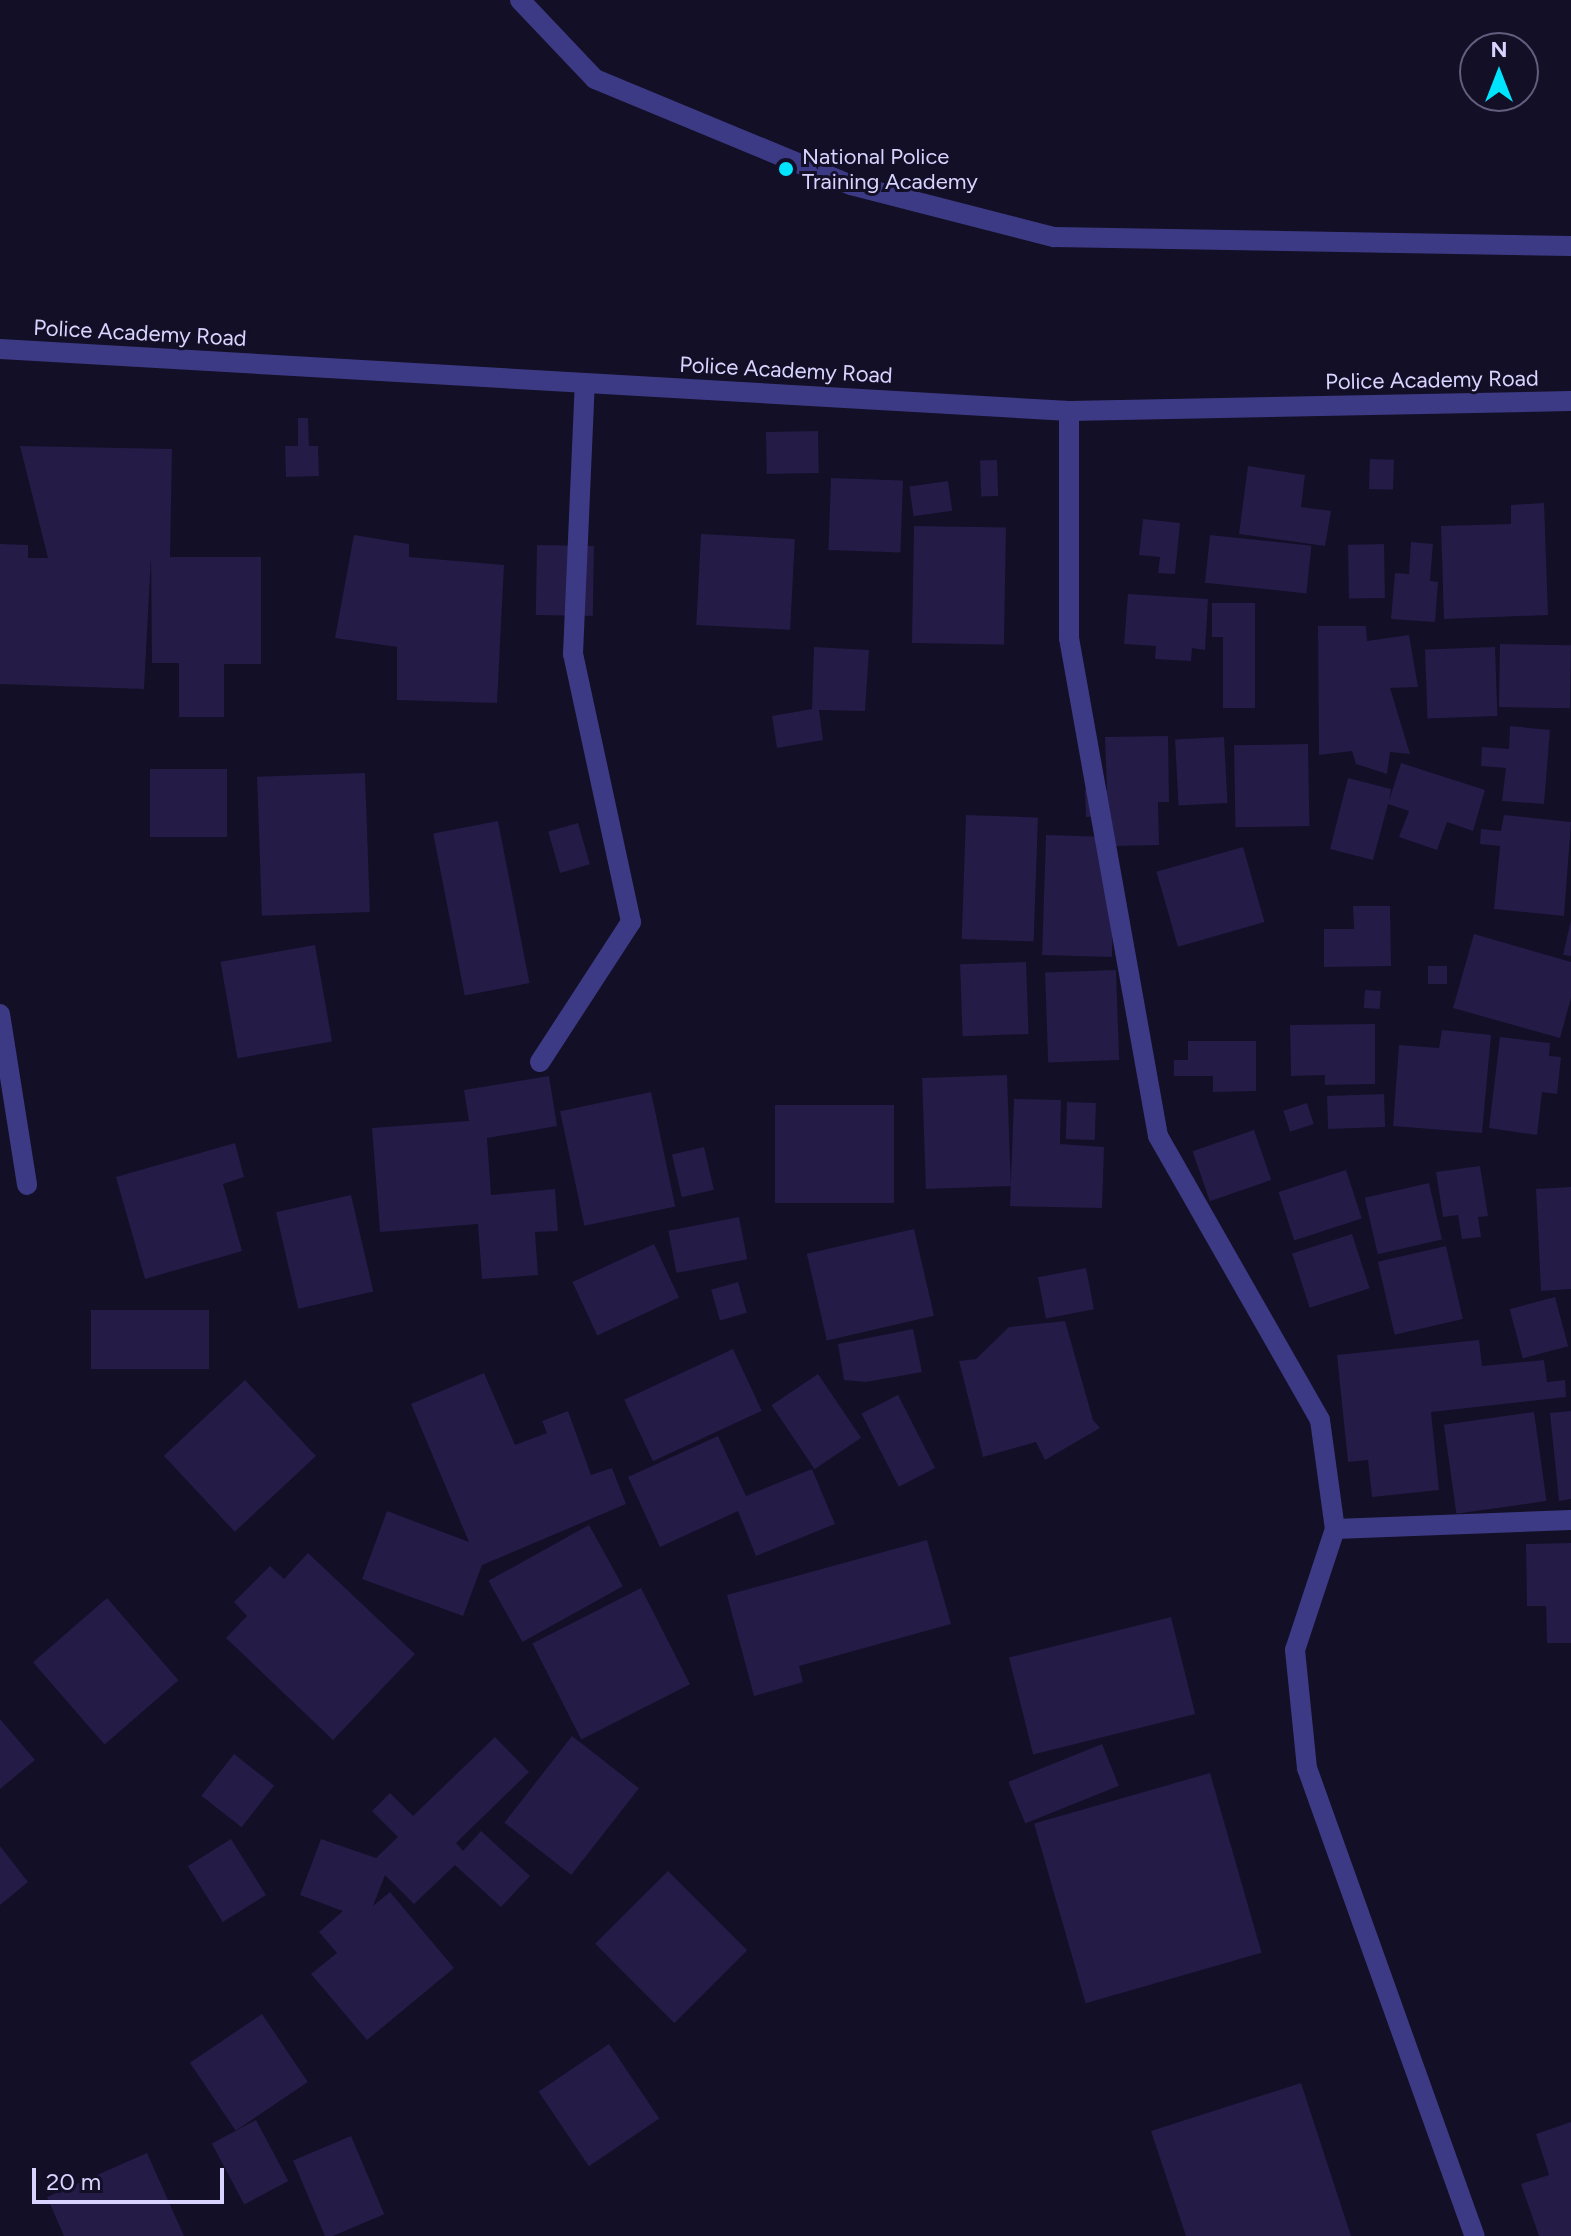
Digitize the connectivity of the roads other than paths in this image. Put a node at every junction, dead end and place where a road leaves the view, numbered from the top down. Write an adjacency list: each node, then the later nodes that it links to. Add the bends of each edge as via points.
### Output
1 (520, 0): 2 (street, via 595,79 851,185 1054,237)
2 (1571, 246)
3 (0, 349): 4 (street, Police Academy Road)
4 (585, 383): 6 (street, Police Academy Road); 8 (street, via 573,654 631,922)
5 (1571, 401): 6 (street, Police Academy Road)
6 (1069, 411): 11 (street, via 1069,638 1158,1136 1320,1420)
7 (0, 1014): 9 (street)
8 (540, 1062)
9 (27, 1185)
10 (1571, 1520): 11 (street)
11 (1335, 1529): 12 (street, via 1295,1650 1307,1768)
12 (1475, 2236)

